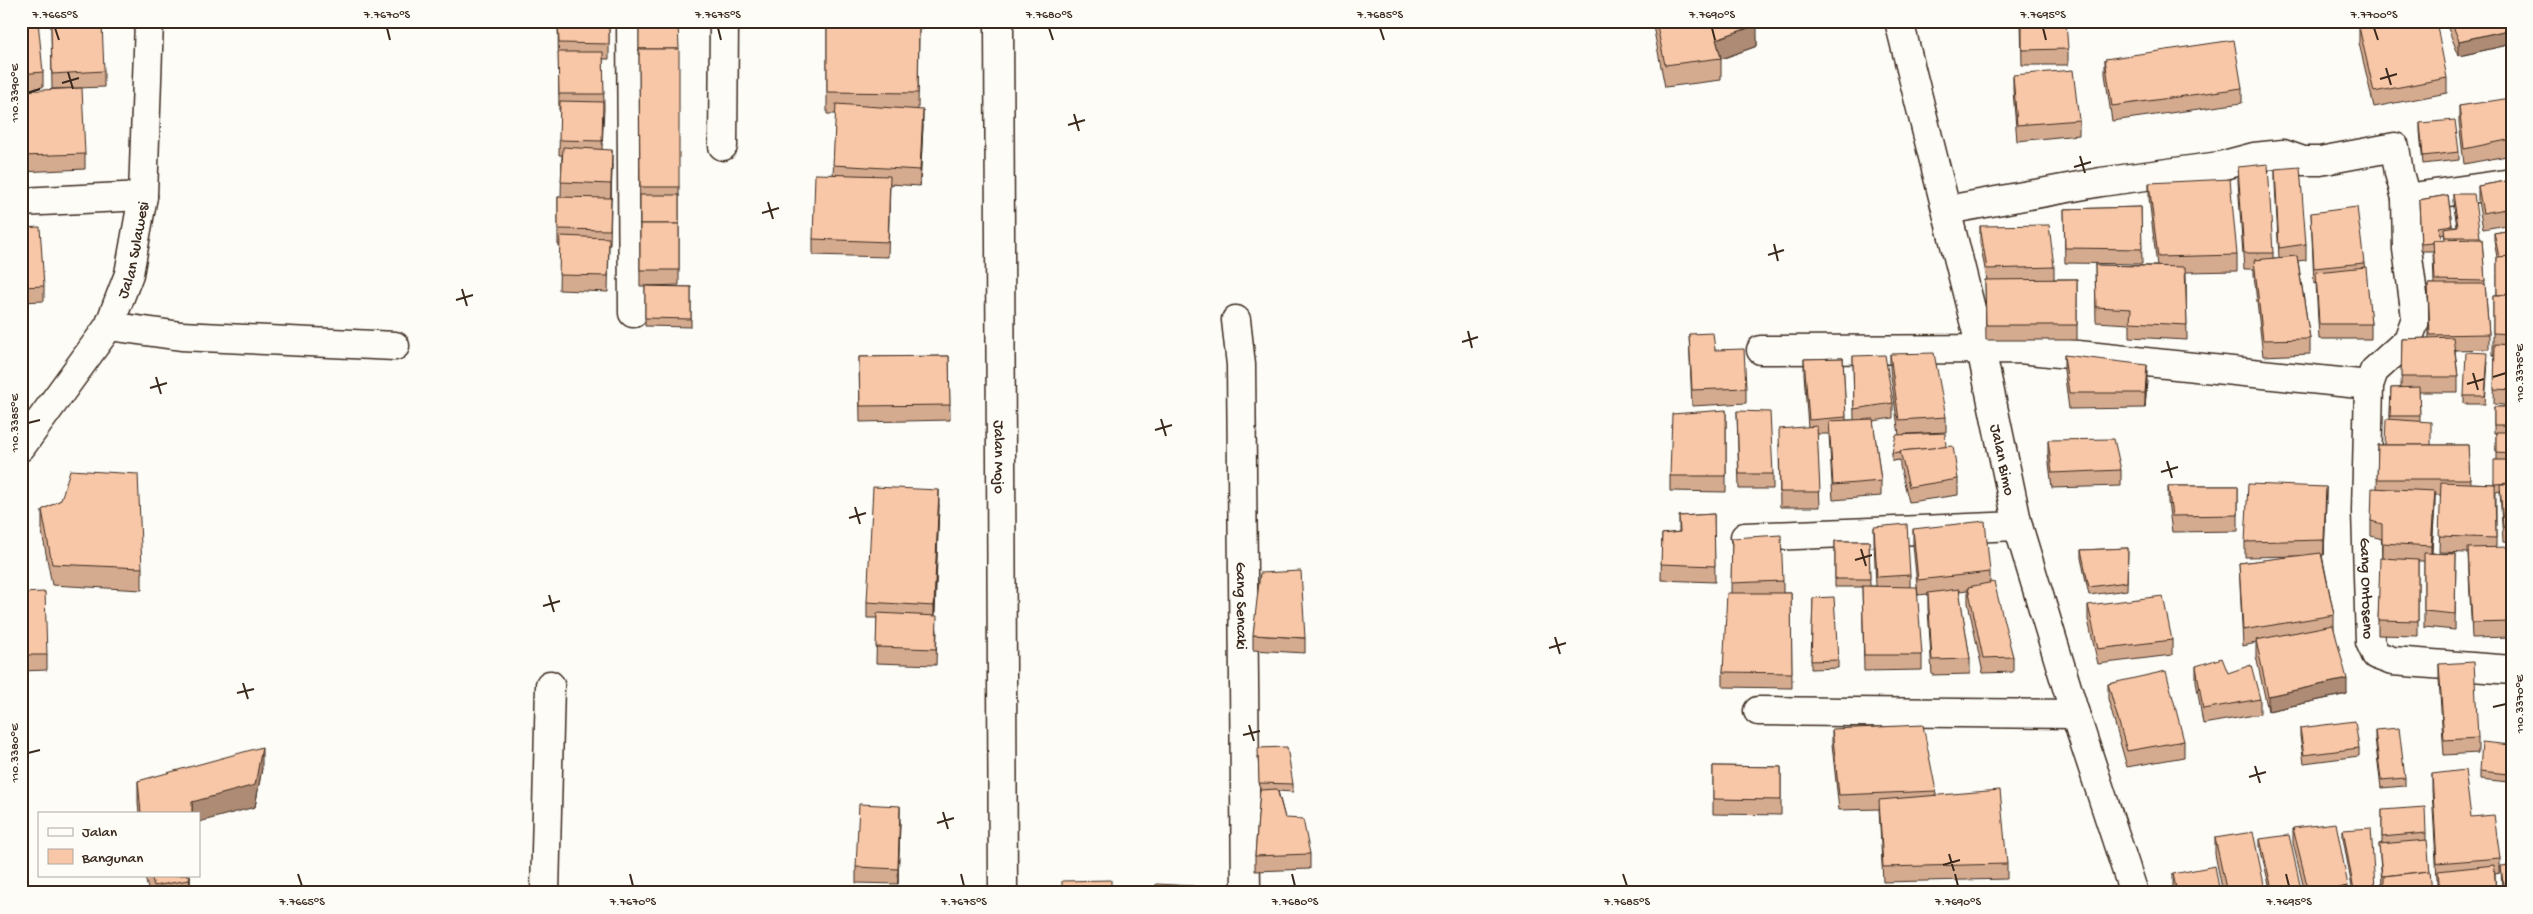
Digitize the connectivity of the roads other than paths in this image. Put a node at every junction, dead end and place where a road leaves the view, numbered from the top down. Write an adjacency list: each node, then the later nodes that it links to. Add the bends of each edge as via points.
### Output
1 (150, 21): 8 (street, Jalan Sulawesi)
2 (631, 21): 12 (street)
3 (724, 21): 6 (street)
4 (999, 21): 28 (street, Jalan Mojo)
5 (1899, 21): 11 (street, Jalan Bimo)
6 (723, 146)
7 (2512, 183): 9 (street)
8 (143, 196): 10 (street); 14 (street, Jalan Sulawesi, via 129,274)
9 (2406, 198): 11 (street, via 2395,147 2320,161 2303,161 2282,154 2254,157 2220,166 2091,184); 18 (street, via 2406,233 2416,318 2408,340 2374,371)
10 (21, 202)
11 (1947, 210): 16 (street, Jalan Bimo)
12 (633, 313)
13 (1236, 320): 29 (street, Gang Sencaki, via 1241,364)
14 (109, 326): 15 (street, via 181,336); 19 (street, Jalan Sulawesi)
15 (395, 346)
16 (1982, 349): 17 (street); 18 (street, via 2039,351); 21 (street, Jalan Bimo)
17 (1761, 350)
18 (2369, 385): 23 (street, Gang Ontoseno, via 2366,511 2370,642 2376,655 2392,661)
19 (31, 418): 20 (street, Jalan Sulawesi)
20 (21, 447)
21 (2018, 526): 22 (street); 26 (street, Jalan Bimo)
22 (1744, 538)
23 (2512, 670)
24 (550, 685): 27 (street)
25 (1758, 711): 26 (street)
26 (2076, 714): 30 (street, Jalan Bimo)
27 (545, 893)
28 (1003, 893)
29 (1246, 893)
30 (2134, 893)

